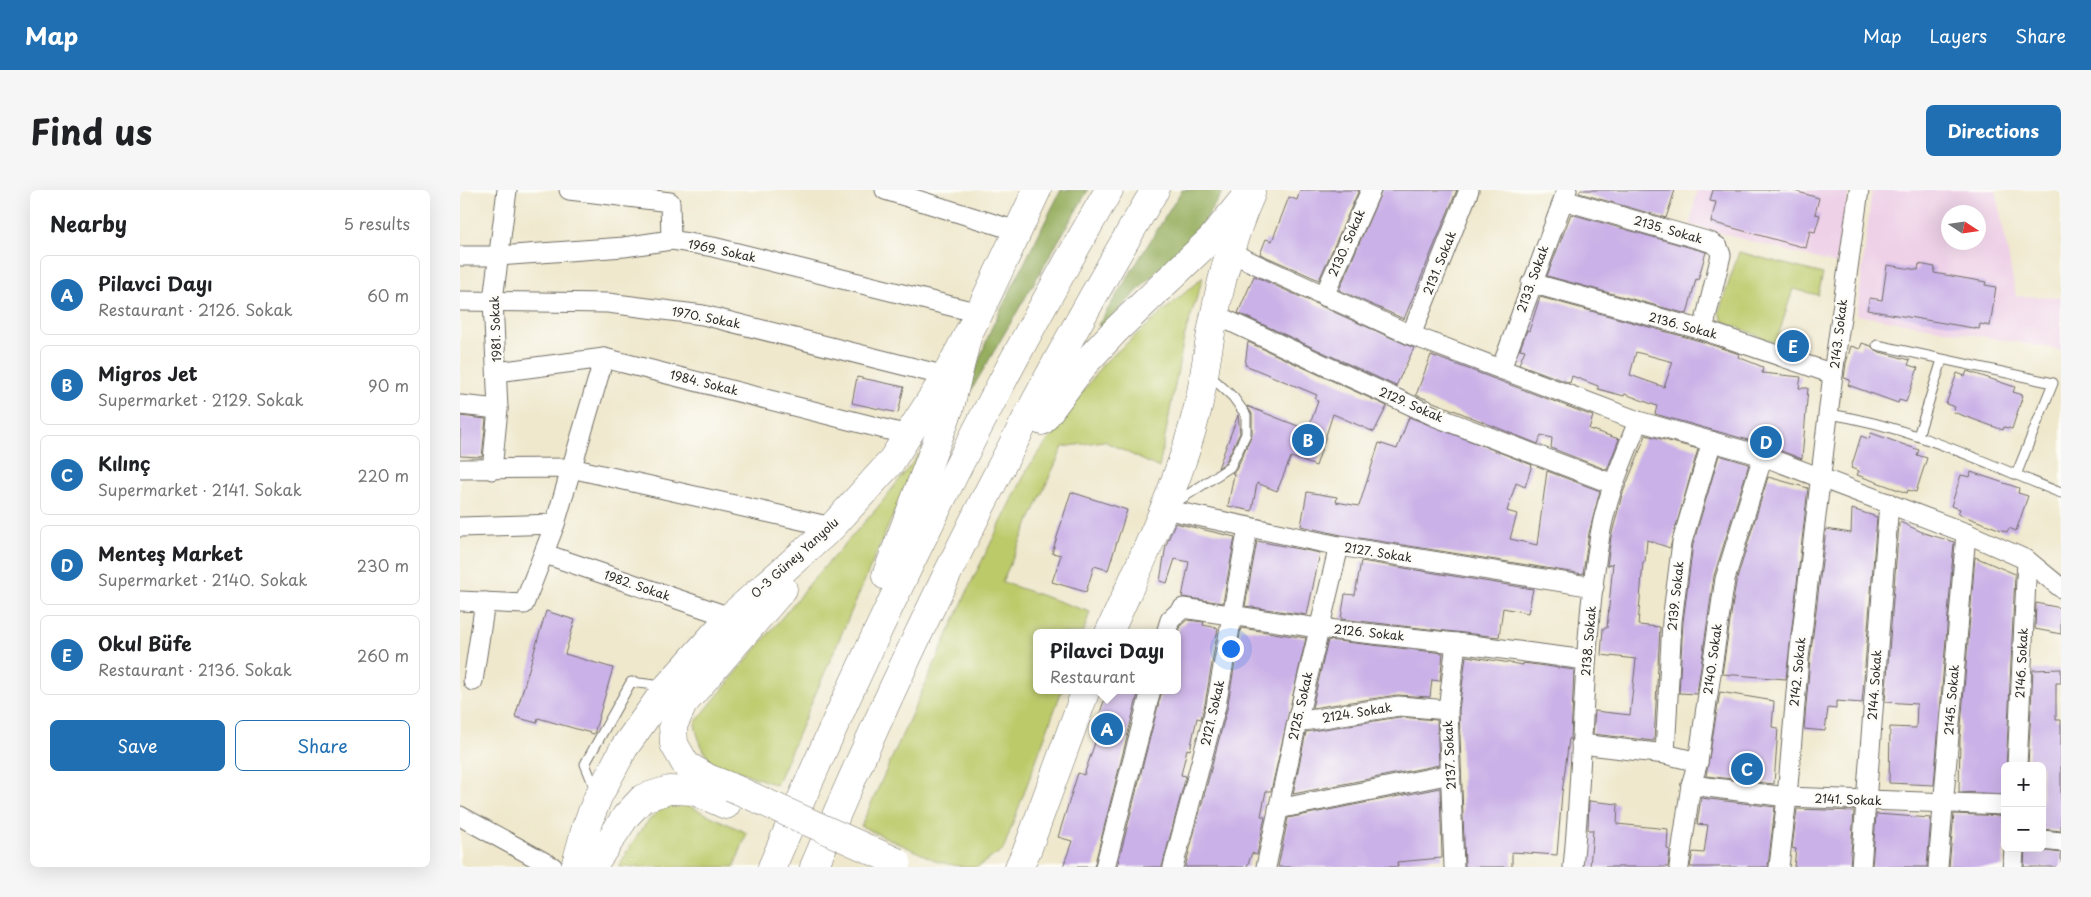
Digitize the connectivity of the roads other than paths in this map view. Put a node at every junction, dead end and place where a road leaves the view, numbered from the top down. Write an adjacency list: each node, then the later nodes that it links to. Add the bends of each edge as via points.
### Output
1 (507, 190): 16 (street, 1981. Sokak)
2 (569, 190): 13 (street, via 670,202)
3 (885, 190): 12 (street)
4 (1037, 190): 12 (main road, O-3 Güney Yanyolu)
5 (1109, 190): 70 (main road, via 973,436)
6 (1155, 190): 47 (main road, via 1072,333)
7 (1252, 190): 14 (main road); 47 (main road, via 1212,238 1085,363)
8 (1370, 190): 18 (street, 2130. Sokak)
9 (1469, 190): 24 (street, 2131. Sokak)
10 (1859, 190): 31 (street, 2143. Sokak)
11 (1565, 195): 17 (street, 2133. Sokak); 23 (street, 2135. Sokak, via 1718,247 1721,255)
12 (1017, 231): 22 (main road, O-3 Güney Yanyolu)
13 (671, 240): 16 (street, 1969. Sokak, via 624,247); 22 (street, 1969. Sokak, via 713,247)
14 (1229, 252): 18 (street); 21 (main road)
15 (460, 256): 16 (street, 1969. Sokak)
16 (498, 256): 19 (street, 1981. Sokak)
17 (1531, 283): 23 (street, 2136. Sokak); 29 (street, 2133. Sokak)
18 (1324, 296): 24 (street)
19 (493, 300): 20 (street, 1970. Sokak); 30 (street, 1981. Sokak); 32 (street, 1970. Sokak, via 608,303 703,315)
20 (460, 301)
21 (1214, 314): 28 (main road); 46 (street, 2129. Sokak, via 1434,416)
22 (974, 324): 32 (main road, O-3 Güney Yanyolu); 70 (main road, via 950,407 896,548)
23 (1702, 330): 31 (street, 2136. Sokak)
24 (1411, 335): 29 (street)
25 (1877, 345): 27 (lane)
26 (604, 358): 30 (street, 1984. Sokak); 37 (street, 1984. Sokak); 42 (street)
27 (1942, 360): 38 (lane); 44 (lane, via 2053,383)
28 (1204, 369): 50 (main road, via 1198,407); 50 (lane, via 1246,415 1246,434 1230,467)
29 (1501, 369): 36 (street)
30 (497, 372): 34 (street, 1981. Sokak)
31 (1833, 374): 35 (street, 2143. Sokak)
32 (946, 376): 37 (main road, O-3 Güney Yanyolu)
33 (460, 405): 34 (street)
34 (498, 409): 43 (street, 1981. Sokak)
35 (1829, 414): 38 (lane, via 1876,423); 45 (street, 2143. Sokak)
36 (1638, 421): 39 (street); 46 (street, 2138. Sokak)
37 (908, 435): 54 (main road, O-3 Güney Yanyolu, via 890,462)
38 (1918, 436): 44 (lane)
39 (1712, 441): 40 (street); 77 (street, 2139. Sokak, via 1682,542 1672,621)
40 (1763, 456): 45 (street); 78 (street, 2140. Sokak, via 1725,579)
41 (460, 468): 43 (street)
42 (571, 468): 43 (street); 51 (street); 54 (street)
43 (492, 470)
44 (2016, 475): 48 (lane)
45 (1822, 478): 49 (street); 83 (street, 2142. Sokak, via 1799,658)
46 (1613, 484): 59 (street, 2138. Sokak, via 1601,534)
47 (990, 487): 98 (main road, via 864,753)
48 (2061, 493)
49 (1889, 503): 55 (street); 84 (street, 2144. Sokak)
50 (1164, 510): 53 (street, 2127. Sokak); 66 (main road)
51 (554, 524): 52 (street); 57 (street)
52 (460, 527)
53 (1248, 527): 56 (street, 2127. Sokak); 63 (street, 2121. Sokak)
54 (832, 528): 64 (main road, O-3 Güney Yanyolu); 82 (main road, via 814,554 683,704 673,726 674,744 686,765)
55 (1966, 533): 58 (street); 85 (street, 2145. Sokak)
56 (1339, 546): 59 (street, 2127. Sokak); 65 (street, 2125. Sokak)
57 (545, 554): 62 (street, via 524,604); 64 (street, 1982. Sokak)
58 (2027, 560): 60 (street); 79 (street, 2146. Sokak)
59 (1594, 587): 69 (street, 2138. Sokak)
60 (2061, 588)
61 (460, 601): 62 (street)
62 (485, 602): 71 (street)
63 (1232, 614): 65 (street, 2126. Sokak); 67 (street, 2126. Sokak, via 1183,608 1170,620); 102 (street, 2121. Sokak, via 1216,706)
64 (730, 617): 95 (main road, O-3 Güney Yanyolu, via 668,686 624,748 598,797)
65 (1318, 628): 68 (street, 2126. Sokak); 75 (street, 2125. Sokak)
66 (1111, 629)
67 (1167, 629)
68 (1456, 643): 69 (street, 2126. Sokak); 74 (street, 2137. Sokak)
69 (1586, 660): 76 (street, 2138. Sokak)
70 (857, 674): 97 (main road)
71 (473, 681)
72 (1085, 694): 92 (main road)
73 (1150, 694): 101 (street)
74 (1448, 710): 75 (street, 2124. Sokak, via 1400,706); 80 (street, 2137. Sokak)
75 (1297, 722): 87 (street, 2125. Sokak)
76 (1581, 744): 77 (street); 105 (street, 2138. Sokak)
77 (1665, 754): 78 (street)
78 (1698, 762): 81 (street, 2140. Sokak)
79 (2017, 762)
80 (1451, 774): 87 (street); 104 (street, 2137. Sokak)
81 (1692, 785): 83 (street, 2141. Sokak); 106 (street, 2140. Sokak)
82 (729, 796): 93 (main road, bridge); 96 (main road, via 669,790 643,798 626,816); 99 (main road)
83 (1788, 798): 84 (street, 2141. Sokak); 107 (street, 2142. Sokak)
84 (1866, 800): 85 (street, 2141. Sokak); 108 (street, 2144. Sokak)
85 (1944, 803): 86 (street, 2141. Sokak); 109 (street, 2145. Sokak)
86 (2001, 805)
87 (1278, 810): 103 (street, 2125. Sokak)
88 (460, 816): 94 (street)
89 (2046, 840): 90 (street)
90 (2061, 842)
91 (2014, 852): 110 (street)
92 (1024, 858): 100 (main road)
93 (902, 864)
94 (553, 867)
95 (575, 867)
96 (592, 867)
97 (772, 867)
98 (814, 867)
99 (865, 867)
100 (1002, 867)
101 (1105, 867)
102 (1173, 867)
103 (1266, 867)
104 (1454, 867)
105 (1573, 867)
106 (1679, 867)
107 (1779, 867)
108 (1860, 867)
109 (1938, 867)
110 (2013, 867)

